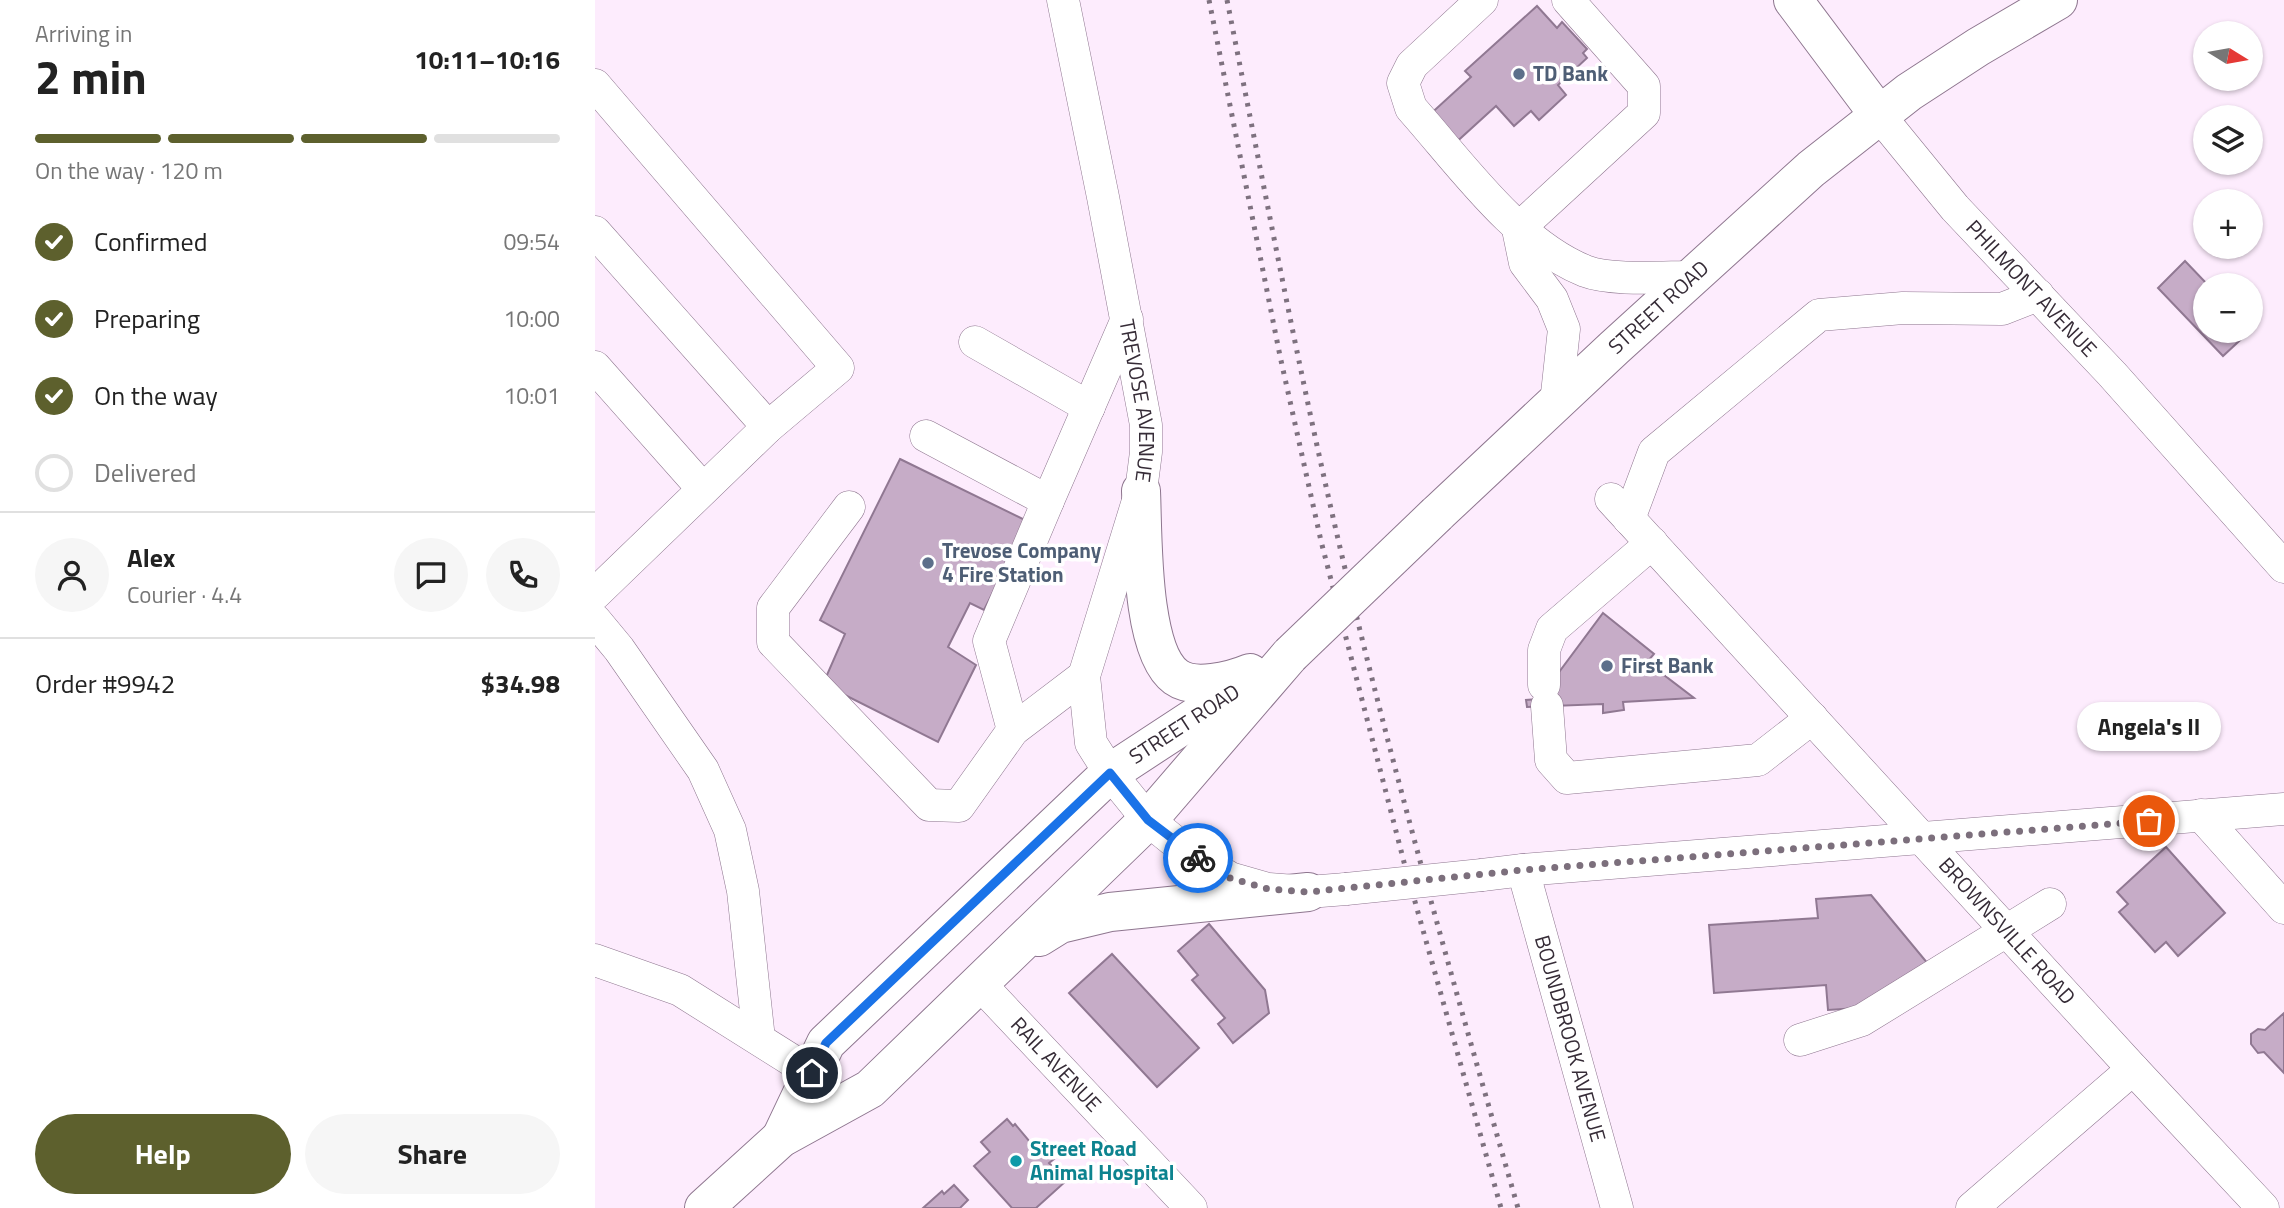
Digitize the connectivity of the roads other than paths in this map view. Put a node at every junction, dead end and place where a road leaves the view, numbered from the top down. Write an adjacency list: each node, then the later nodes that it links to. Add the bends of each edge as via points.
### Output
1 (1063, 0): 12 (street, TREVOSE AVENUE)
2 (1482, 0): 8 (street, via 1412,65 1403,83 1411,108)
3 (1568, 0): 8 (street, via 1643,86 1644,113)
4 (1793, 0): 7 (main road, PHILMONT AVENUE)
5 (2058, 0): 7 (main road, STREET ROAD, via 1978,47)
6 (599, 100): 17 (street, via 838,368)
7 (1879, 115): 10 (main road, STREET ROAD, via 1811,169); 11 (street, PHILMONT AVENUE, via 1955,208)
8 (1518, 229): 10 (street, via 1587,272); 15 (street, via 1525,263 1552,299 1564,329)
9 (595, 232): 17 (street)
10 (1692, 277): 15 (main road, STREET ROAD)
11 (2038, 295): 23 (street, BROWNSVILLE ROAD, via 2002,309 1903,308 1819,315 1654,452 1620,509); 24 (street, PHILMONT AVENUE)
12 (1127, 319): 16 (street); 20 (street, TREVOSE AVENUE, via 1146,425)
13 (975, 342): 16 (street)
14 (595, 367): 19 (street)
15 (1556, 403): 27 (main road, STREET ROAD, bridge)
16 (1089, 407): 21 (street)
17 (768, 427): 19 (street)
18 (926, 436): 21 (street)
19 (703, 489): 25 (street)
20 (1141, 491): 27 (main road, via 1149,618 1162,662 1169,670 1187,682 1220,681); 28 (street, TREVOSE AVENUE)
21 (1048, 501): 30 (street, via 989,641)
22 (849, 507): 30 (street, via 773,608 773,642 929,805 959,806)
23 (1652, 543): 29 (street, BROWNSVILLE ROAD); 29 (street, via 1552,629 1544,650 1551,760 1567,778 1758,760)
24 (2284, 567)
25 (595, 594)
26 (595, 621): 44 (street, via 703,770 730,830 743,891)
27 (1290, 655): 31 (main road, STREET ROAD); 34 (main road, STREET ROAD)
28 (1084, 676): 30 (street); 31 (street, TREVOSE AVENUE, via 1091,743)
29 (1812, 718): 35 (street, BROWNSVILLE ROAD)
30 (1013, 730)
31 (1110, 773): 34 (street, TREVOSE AVENUE); 47 (main road, STREET ROAD, via 826,1043)
32 (2284, 809): 33 (street, TREVOSE AVENUE)
33 (2201, 815): 35 (street, TREVOSE AVENUE); 39 (street)
34 (1148, 820): 37 (street, TREVOSE AVENUE, via 1190,854 1230,878 1268,889); 41 (main road, STREET ROAD)
35 (1922, 838): 36 (street, TREVOSE AVENUE); 40 (street, BROWNSVILLE ROAD)
36 (1523, 870): 37 (street, TREVOSE AVENUE, bridge); 51 (street, BOUNDBROOK AVENUE)
37 (1308, 892): 41 (main road, via 1110,912 1060,924)
38 (2050, 904): 40 (street)
39 (2284, 908)
40 (2007, 931): 45 (street, via 1862,1020); 46 (street, BROWNSVILLE ROAD)
41 (1010, 954): 43 (main road, STREET ROAD)
42 (595, 960): 44 (street, via 680,990)
43 (979, 983): 48 (main road, STREET ROAD, via 870,1089); 50 (street, RAIL AVENUE)
44 (759, 1039): 47 (street)
45 (1800, 1040)
46 (2133, 1069): 52 (street); 53 (street, BROWNSVILLE ROAD)
47 (812, 1073): 48 (main road, STREET ROAD)
48 (781, 1138): 49 (main road, STREET ROAD)
49 (704, 1208)
50 (1191, 1208)
51 (1618, 1208)
52 (1972, 1208)
53 (2263, 1208)

